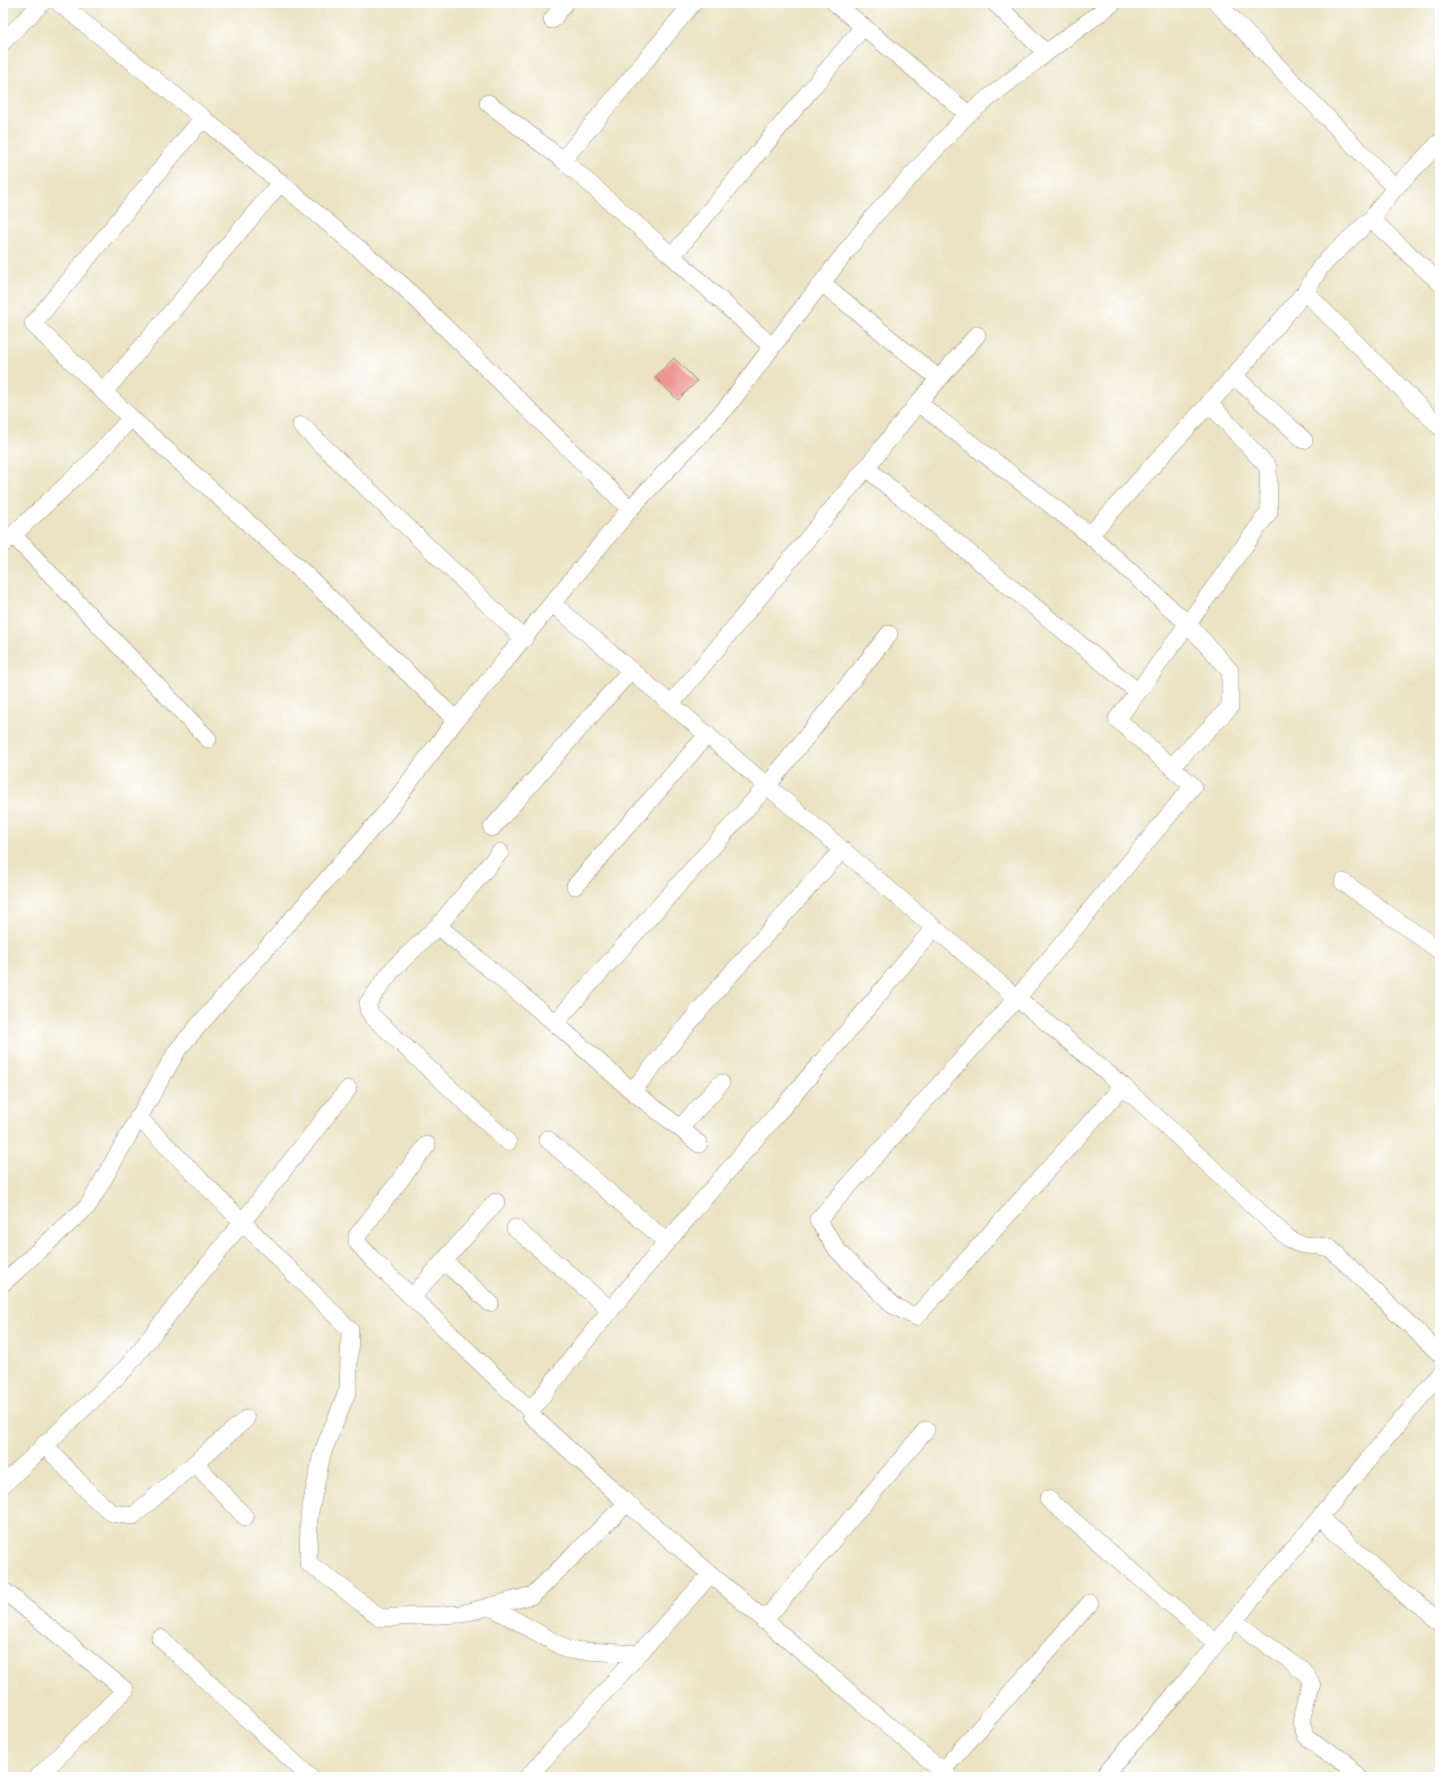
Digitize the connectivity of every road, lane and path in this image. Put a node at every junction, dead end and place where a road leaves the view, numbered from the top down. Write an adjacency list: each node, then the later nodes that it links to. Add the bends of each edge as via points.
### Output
1 (42, 3): 11 (street)
2 (59, 3): 15 (street)
3 (565, 3): 9 (street)
4 (693, 3): 17 (street)
5 (835, 3): 10 (street)
6 (995, 3): 12 (street)
7 (1113, 3): 12 (street)
8 (1217, 3): 19 (street)
9 (552, 20)
10 (863, 27): 14 (street); 21 (street)
11 (3, 42)
12 (1046, 53): 14 (street)
13 (488, 103): 17 (street)
14 (968, 114): 22 (street, via 873,217)
15 (204, 118): 18 (street); 29 (street, via 33,324)
16 (1440, 142): 19 (street)
17 (563, 160): 21 (street)
18 (281, 182): 29 (street); 37 (street, via 402,284)
19 (1395, 188): 20 (street)
20 (1371, 219): 23 (street); 24 (street, via 1322,265)
21 (672, 256): 26 (street)
22 (822, 283): 26 (street); 28 (street)
23 (1440, 283)
24 (1305, 292): 27 (street); 34 (street)
25 (978, 335): 28 (street)
26 (772, 347): 37 (street, via 727,407)
27 (1234, 376): 31 (street); 35 (street)
28 (939, 379): 30 (street)
29 (104, 392): 32 (street)
30 (918, 403): 36 (street); 38 (street)
31 (1209, 403): 38 (street); 41 (street, via 1268,467 1269,512)
32 (131, 418): 39 (street, via 87,466); 47 (street, via 303,572)
33 (301, 425): 43 (street)
34 (1440, 427)
35 (1304, 440)
36 (866, 468): 45 (street); 46 (street)
37 (630, 509): 40 (street)
38 (1090, 535): 41 (street)
39 (8, 540): 49 (street)
40 (553, 604): 43 (street); 44 (street)
41 (1188, 624): 45 (street); 50 (street, via 1230,671 1230,707)
42 (889, 634): 51 (street)
43 (524, 639): 47 (street)
44 (631, 670): 46 (street); 52 (street)
45 (1138, 692): 50 (street, via 1118,719)
46 (672, 704): 48 (street)
47 (456, 720): 66 (street, via 388,810 178,1049)
48 (707, 735): 51 (street); 56 (street)
49 (208, 739)
50 (1172, 766): 60 (street, via 1193,786)
51 (766, 786): 53 (street); 61 (street)
52 (492, 828)
53 (842, 850): 58 (street); 65 (street, via 721,985)
54 (500, 852): 57 (street)
55 (1343, 882): 59 (street)
56 (575, 886)
57 (438, 926): 61 (street); 69 (street, via 393,969 368,1003 368,1009 372,1016)
58 (934, 928): 60 (street); 75 (street)
59 (1440, 951)
60 (1017, 998): 63 (street); 63 (street, via 818,1220 838,1251 894,1306 916,1317)
61 (555, 1023): 65 (street)
62 (721, 1083): 67 (street)
63 (1123, 1086): 81 (street, via 1288,1238 1296,1244 1331,1249)
64 (348, 1089): 73 (street)
65 (632, 1091): 67 (street)
66 (138, 1117): 73 (street); 77 (street, via 88,1206)
67 (680, 1128): 70 (street)
68 (547, 1139): 75 (street)
69 (508, 1142)
70 (699, 1144)
71 (427, 1145): 78 (street, via 357,1236 357,1242 372,1259)
72 (496, 1202): 76 (street)
73 (241, 1221): 86 (street, via 126,1368); 96 (street, via 350,1330 348,1390 322,1454 310,1516 308,1563 380,1618 460,1614)
74 (515, 1228): 80 (street)
75 (667, 1242): 80 (street)
76 (444, 1261): 78 (street); 79 (street)
77 (3, 1283)
78 (412, 1297): 83 (street)
79 (490, 1303)
80 (611, 1310): 83 (street)
81 (1440, 1354)
82 (1440, 1374): 92 (street)
83 (531, 1411): 90 (street, via 532,1418)
84 (246, 1419): 87 (street)
85 (926, 1430): 97 (street)
86 (44, 1444): 87 (street, via 107,1509 112,1513 133,1516); 88 (street)
87 (195, 1462): 91 (street)
88 (3, 1485)
89 (1048, 1499): 101 (street)
90 (627, 1503): 93 (street); 96 (street, via 533,1595)
91 (245, 1517)
92 (1320, 1517): 98 (street); 99 (street, via 1399,1590)
93 (710, 1575): 97 (street); 102 (street)
94 (3, 1592): 104 (street, via 7,1592 125,1690)
95 (1090, 1603): 103 (street)
96 (490, 1606): 102 (street, via 568,1650)
97 (764, 1621): 103 (street)
98 (1234, 1621): 101 (street); 108 (street, via 1308,1674 1311,1683 1301,1722 1306,1736)
99 (1440, 1621)
100 (160, 1638): 105 (street)
101 (1216, 1643): 107 (street)
102 (639, 1654): 106 (street)
103 (946, 1774)
104 (38, 1777)
105 (310, 1777)
106 (528, 1777)
107 (1103, 1777)
108 (1361, 1777)

